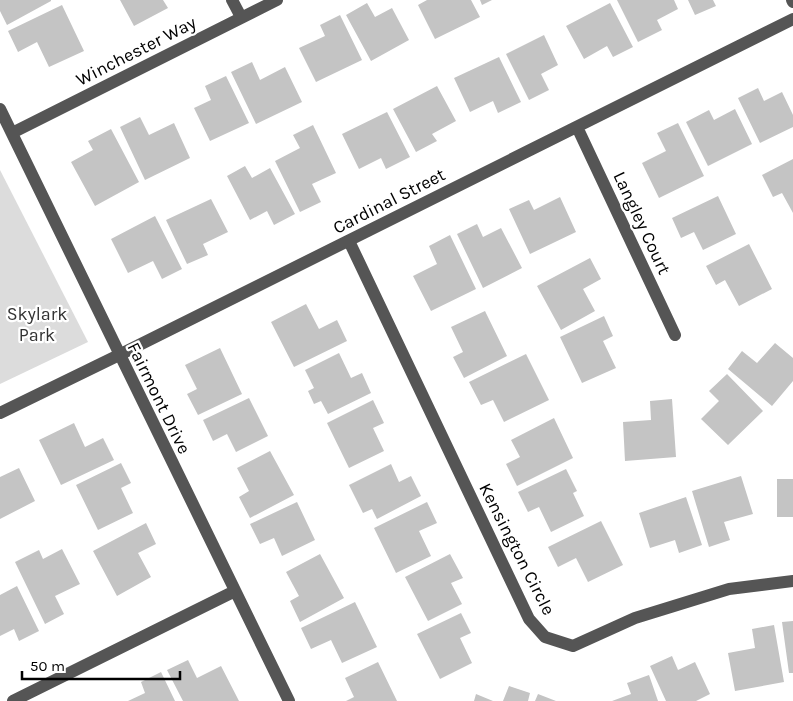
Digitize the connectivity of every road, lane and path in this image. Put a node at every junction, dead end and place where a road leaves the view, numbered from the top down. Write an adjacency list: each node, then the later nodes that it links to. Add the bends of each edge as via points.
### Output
1 (232, 0): 3 (street)
2 (277, 0): 3 (street, Winchester Way)
3 (241, 17): 7 (street, Winchester Way)
4 (793, 19): 6 (street, Cardinal Street)
5 (0, 109): 7 (street, Fairmont Drive)
6 (577, 127): 8 (street, Cardinal Street); 9 (street, Langley Court)
7 (12, 134): 10 (street, Fairmont Drive)
8 (349, 241): 10 (street, Cardinal Street); 12 (street, Kensington Circle, via 529,619 545,637 573,646 635,618 729,589)
9 (675, 335)
10 (119, 355): 11 (street, Cardinal Street); 13 (street, Fairmont Drive)
11 (0, 413)
12 (793, 581)
13 (234, 591): 14 (street); 15 (street, Fairmont Drive)
14 (13, 701)
15 (289, 701)

